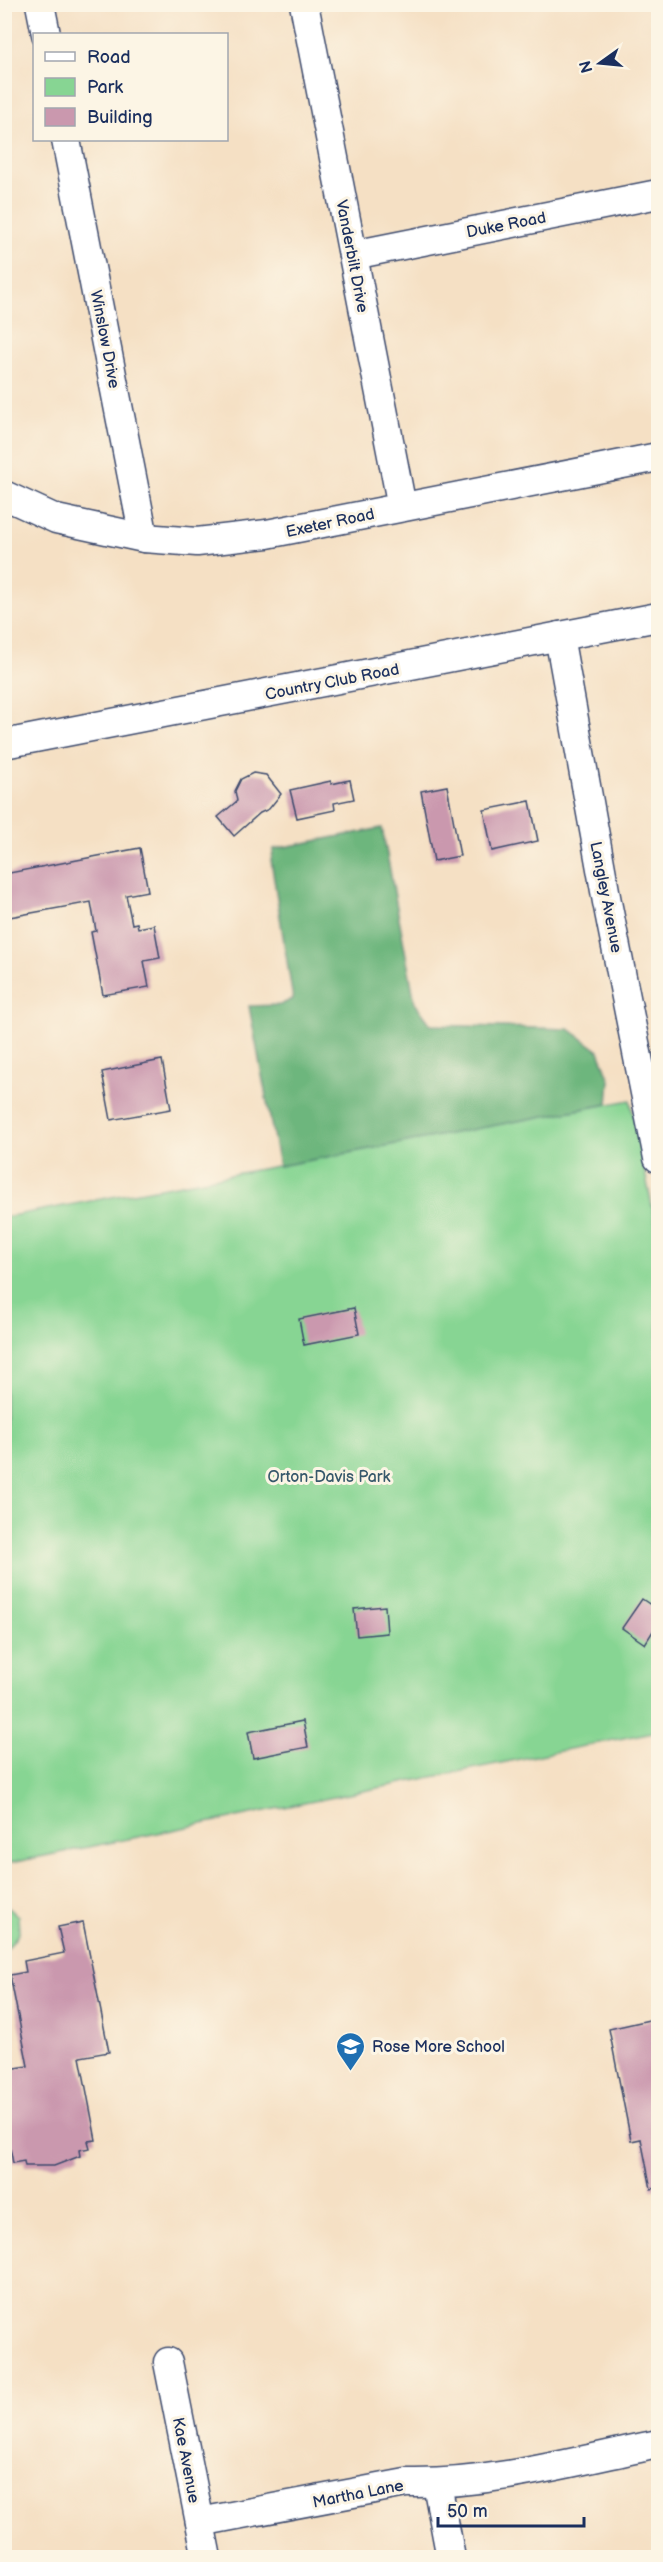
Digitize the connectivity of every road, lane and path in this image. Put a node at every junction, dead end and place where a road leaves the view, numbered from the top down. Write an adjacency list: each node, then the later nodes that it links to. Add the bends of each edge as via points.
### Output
1 (40, 4): 3 (street)
2 (304, 4): 6 (street, Vanderbilt Drive)
3 (46, 33)
4 (66, 141): 10 (street, Winslow Drive)
5 (658, 194): 6 (street, Duke Road)
6 (353, 255): 9 (street, Vanderbilt Drive)
7 (658, 457): 9 (street, Exeter Road)
8 (4, 495): 10 (street, Exeter Road, via 56,519)
9 (402, 507): 10 (street, Exeter Road, via 267,534 198,542)
10 (144, 538)
11 (658, 617): 12 (street, Country Club Road)
12 (559, 636): 13 (street, Country Club Road); 14 (street, Langley Avenue)
13 (4, 744)
14 (658, 1158)
15 (168, 2362): 18 (street, Kae Avenue)
16 (657, 2451): 17 (street, Martha Lane)
17 (437, 2484): 18 (street, Martha Lane, via 406,2483); 20 (street)
18 (200, 2522): 19 (street, Kae Avenue)
19 (207, 2558)
20 (451, 2558)

